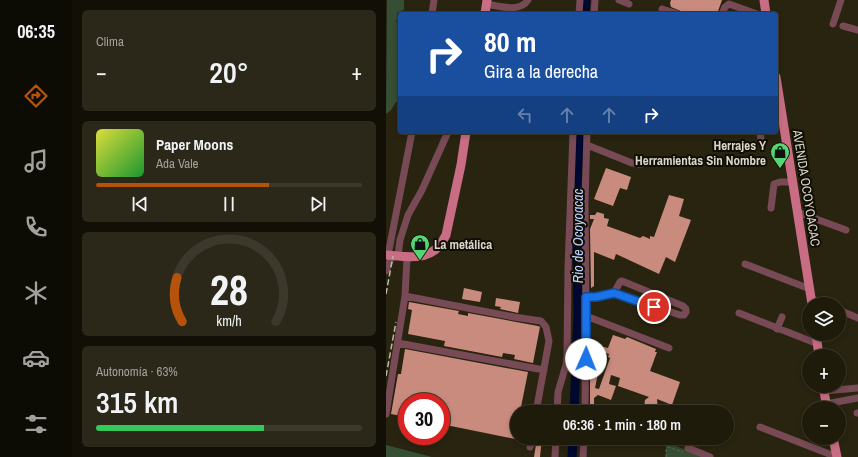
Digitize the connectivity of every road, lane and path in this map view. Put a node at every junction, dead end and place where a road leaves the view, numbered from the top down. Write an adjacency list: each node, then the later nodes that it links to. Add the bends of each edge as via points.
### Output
1 (434, 0): 11 (street)
2 (528, 0): 8 (street, via 518,8)
3 (580, 0): 13 (street)
4 (595, 0): 14 (street)
5 (619, 0): 9 (street)
6 (764, 0): 18 (main road)
7 (841, 0): 19 (street)
8 (487, 2): 12 (main road)
9 (629, 4)
10 (662, 8): 15 (street)
11 (432, 12)
12 (485, 12)
13 (580, 12)
14 (594, 12)
15 (673, 12)
16 (723, 12): 17 (street, via 730,4)
17 (752, 12)
18 (766, 12)
19 (832, 24)
20 (843, 26): 21 (street)
21 (858, 30)
22 (778, 100): 23 (main road, AVENIDA OCOYOACAC)
23 (780, 123): 31 (main road, AVENIDA OCOYOACAC)
24 (412, 134): 35 (street)
25 (447, 134): 36 (street)
26 (466, 134): 37 (main road, via 444,240 433,252)
27 (573, 134): 62 (street, via 567,355)
28 (587, 134): 29 (street)
29 (587, 145): 30 (street, via 632,163); 42 (street)
30 (649, 162)
31 (792, 182): 32 (street, via 774,184); 33 (main road, AVENIDA OCOYOACAC)
32 (771, 208)
33 (797, 212): 34 (street); 43 (main road, AVENIDA OCOYOACAC)
34 (846, 230)
35 (389, 238): 36 (street)
36 (391, 256): 37 (main road); 39 (street)
37 (408, 258): 41 (street)
38 (745, 264): 43 (street)
39 (386, 271)
40 (614, 293): 40 (street, via 622,281 683,306 686,312 680,316); 42 (street)
41 (405, 296): 51 (street); 55 (street, via 541,321 546,327 548,337)
42 (586, 297): 46 (street)
43 (811, 297)
44 (739, 313): 49 (street)
45 (846, 313): 48 (street)
46 (586, 316): 53 (street); 63 (street)
47 (782, 317): 49 (street)
48 (858, 318)
49 (777, 328): 52 (street)
50 (817, 341): 52 (main road)
51 (398, 343): 55 (street); 64 (street)
52 (818, 344): 54 (main road)
53 (669, 348)
54 (818, 349)
55 (544, 370): 61 (street)
56 (858, 388): 57 (street)
57 (846, 389)
58 (839, 393): 60 (street)
59 (858, 398): 60 (street)
60 (840, 400)
61 (537, 405)
62 (557, 405)
63 (585, 405)
64 (386, 414)
65 (760, 427): 74 (street)
66 (556, 445): 70 (street)
67 (584, 445): 71 (street)
68 (834, 445): 74 (main road)
69 (685, 450): 72 (path, via 668,446); 73 (street)
70 (555, 457)
71 (583, 457)
72 (666, 457)
73 (710, 457)
74 (837, 457)

